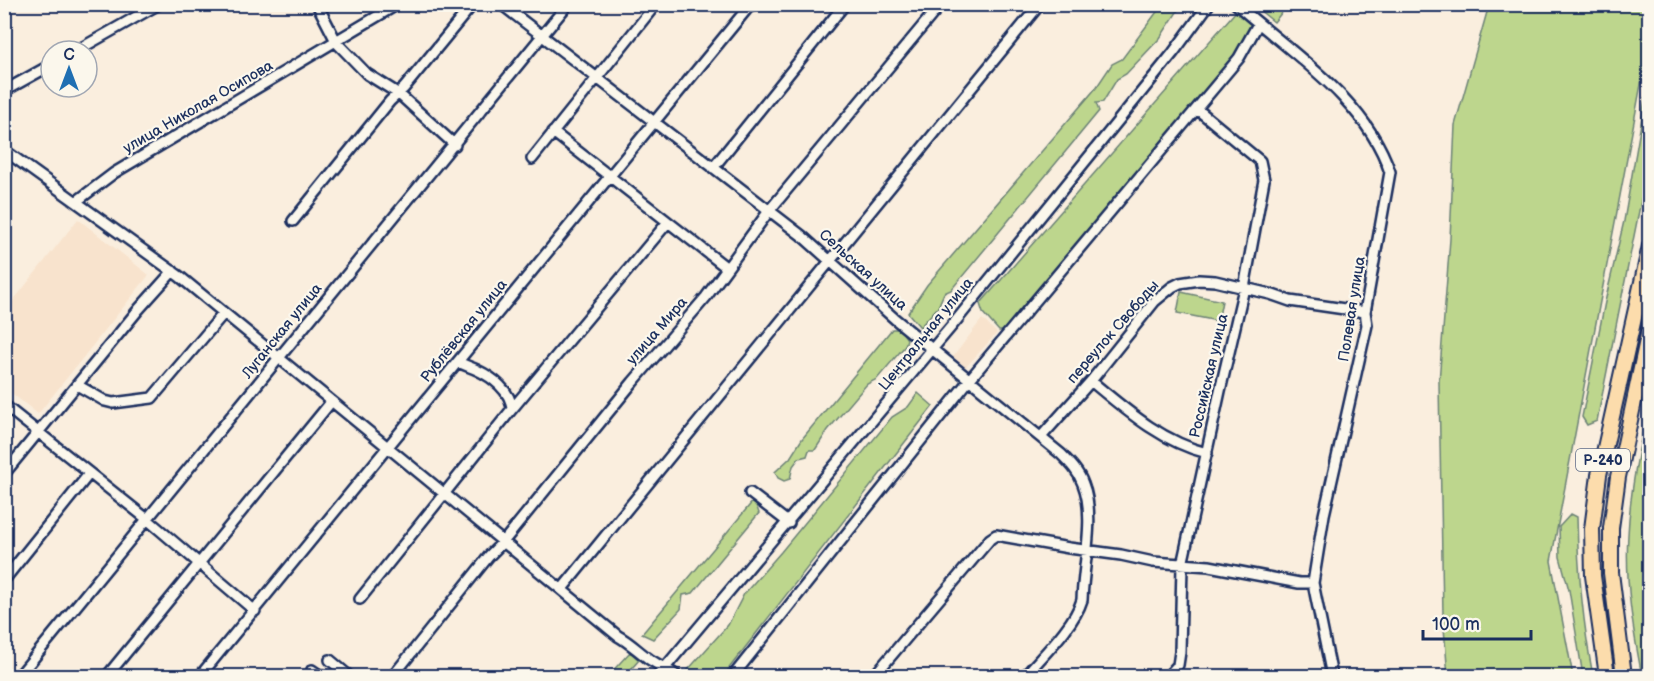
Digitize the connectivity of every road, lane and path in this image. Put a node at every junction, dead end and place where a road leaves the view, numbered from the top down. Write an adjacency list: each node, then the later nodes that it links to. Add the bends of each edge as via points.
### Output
1 (159, 4): 16 (street)
2 (317, 4): 17 (street)
3 (398, 4): 17 (street, улица Николая Осипова)
4 (473, 4): 21 (street)
5 (501, 4): 15 (street, Сельская улица)
6 (568, 4): 15 (street, Луганская улица)
7 (656, 4): 19 (street)
8 (751, 4): 23 (street, Рублёвская улица)
9 (845, 4): 28 (street)
10 (941, 4): 31 (street, улица Мира)
11 (1040, 4): 35 (street)
12 (1209, 4): 42 (street, Центральная улица)
13 (1236, 4): 14 (street, Полевая улица)
14 (1258, 24): 22 (street, via 1239,58); 39 (street, Полевая улица, via 1356,111 1384,153 1390,172)
15 (542, 37): 19 (street, Сельская улица); 25 (street, Луганская улица)
16 (97, 39)
17 (337, 43): 21 (street, via 367,74); 30 (street, улица Николая Осипова, via 114,173)
18 (39, 72): 20 (street)
19 (596, 77): 23 (street, Сельская улица); 24 (street)
20 (4, 91)
21 (399, 94): 25 (street); 32 (street, via 390,100)
22 (1197, 109): 38 (street, Российская улица, via 1260,161 1264,180); 45 (street)
23 (654, 122): 28 (street, Сельская улица); 29 (street, Рублёвская улица)
24 (553, 132): 27 (street); 29 (street)
25 (455, 145): 43 (street, Луганская улица)
26 (4, 150): 30 (street)
27 (532, 159)
28 (713, 168): 31 (street, Сельская улица)
29 (609, 177): 33 (street); 44 (street, Рублёвская улица)
30 (77, 201): 37 (street)
31 (769, 211): 35 (street, Сельская улица); 36 (street, улица Мира)
32 (293, 221)
33 (668, 222): 36 (street); 50 (street)
34 (1650, 246): 86 (highway, Р-240, via 1599,475 1592,529 1593,576)
35 (830, 261): 42 (street, Сельская улица, via 895,320); 67 (street)
36 (728, 268): 61 (street, улица Мира)
37 (173, 271): 40 (street); 47 (street)
38 (1244, 288): 39 (street, переулок Свободы, via 1290,301); 46 (street, переулок Свободы, via 1199,280 1172,287 1155,301); 54 (street, Российская улица)
39 (1365, 312): 66 (street, Полевая улица, via 1367,325 1324,515)
40 (225, 314): 43 (street); 47 (street, via 152,398 113,403)
41 (1650, 326): 87 (highway, Р-240, via 1611,528 1611,573)
42 (933, 348): 45 (street, Сельская улица); 60 (street, Центральная улица)
43 (278, 358): 48 (street); 59 (street, Луганская улица)
44 (459, 362): 50 (street, via 499,384); 53 (street, Рублёвская улица)
45 (970, 379): 52 (street, Сельская улица); 82 (street)
46 (1091, 381): 52 (street, переулок Свободы); 54 (street, via 1155,431)
47 (77, 385): 51 (street)
48 (331, 402): 53 (street); 63 (street)
49 (4, 405): 51 (street)
50 (512, 409): 58 (street)
51 (38, 433): 55 (street); 56 (street)
52 (1041, 437): 62 (street, Сельская улица, via 1061,454 1083,482 1088,512)
53 (388, 449): 58 (street); 69 (street, Рублёвская улица)
54 (1207, 453): 64 (street, Российская улица)
55 (4, 474)
56 (89, 474): 59 (street); 65 (street)
57 (750, 493): 60 (street)
58 (445, 494): 61 (street); 68 (street)
59 (147, 519): 63 (street); 74 (street, Луганская улица)
60 (789, 523): 71 (street, Центральная улица)
61 (504, 541): 67 (street); 79 (street, улица Мира)
62 (1085, 549): 64 (street); 83 (street, via 996,535); 84 (street, Сельская улица, via 1078,610)
63 (200, 564): 69 (street); 75 (street)
64 (1182, 565): 66 (street); 73 (street, Российская улица, via 1180,652)
65 (4, 580)
66 (1313, 583): 85 (street, Полевая улица)
67 (562, 589): 71 (street, via 651,661)
68 (360, 599)
69 (255, 610): 76 (street, Рублёвская улица)
70 (330, 660): 78 (street)
71 (666, 667): 80 (street, Центральная улица); 81 (street)
72 (312, 670): 77 (street)
73 (1174, 675)
74 (19, 676)
75 (107, 676)
76 (200, 676)
77 (321, 676)
78 (349, 676)
79 (393, 676)
80 (658, 676)
81 (677, 676)
82 (733, 676)
83 (874, 676)
84 (1025, 676)
85 (1332, 676)
86 (1607, 676)
87 (1624, 676)

